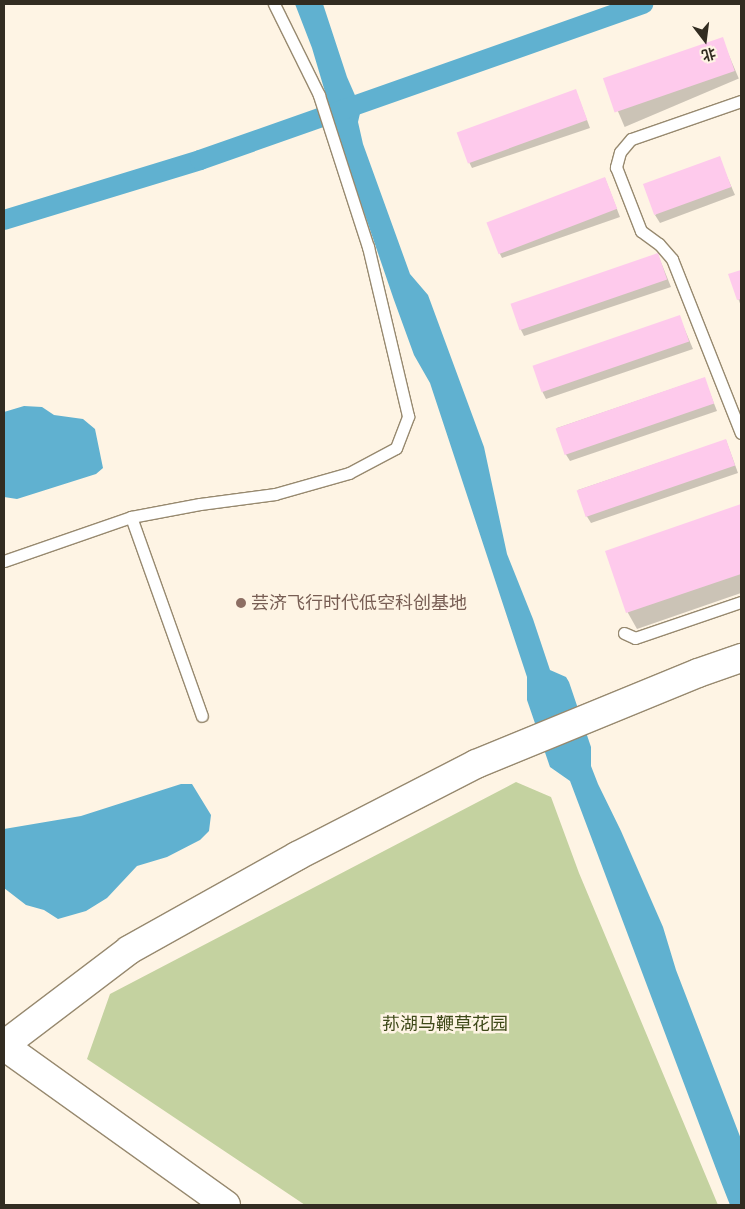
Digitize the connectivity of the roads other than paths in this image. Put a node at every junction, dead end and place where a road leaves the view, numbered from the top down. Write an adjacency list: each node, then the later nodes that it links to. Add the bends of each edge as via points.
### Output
1 (274, 4): 4 (lane, via 319,95 332,131 368,247 408,416 396,448 349,473 275,494)
2 (741, 101): 3 (lane, via 631,139 620,152 616,167 641,231 660,244 672,259)
3 (741, 433)
4 (131, 517): 5 (lane); 9 (lane)
5 (4, 561)
6 (741, 602): 7 (lane, via 635,638)
7 (624, 634)
8 (741, 658): 10 (street, via 476,764 297,856 129,950)
9 (202, 716)
10 (4, 1046): 11 (street)
11 (226, 1205)

